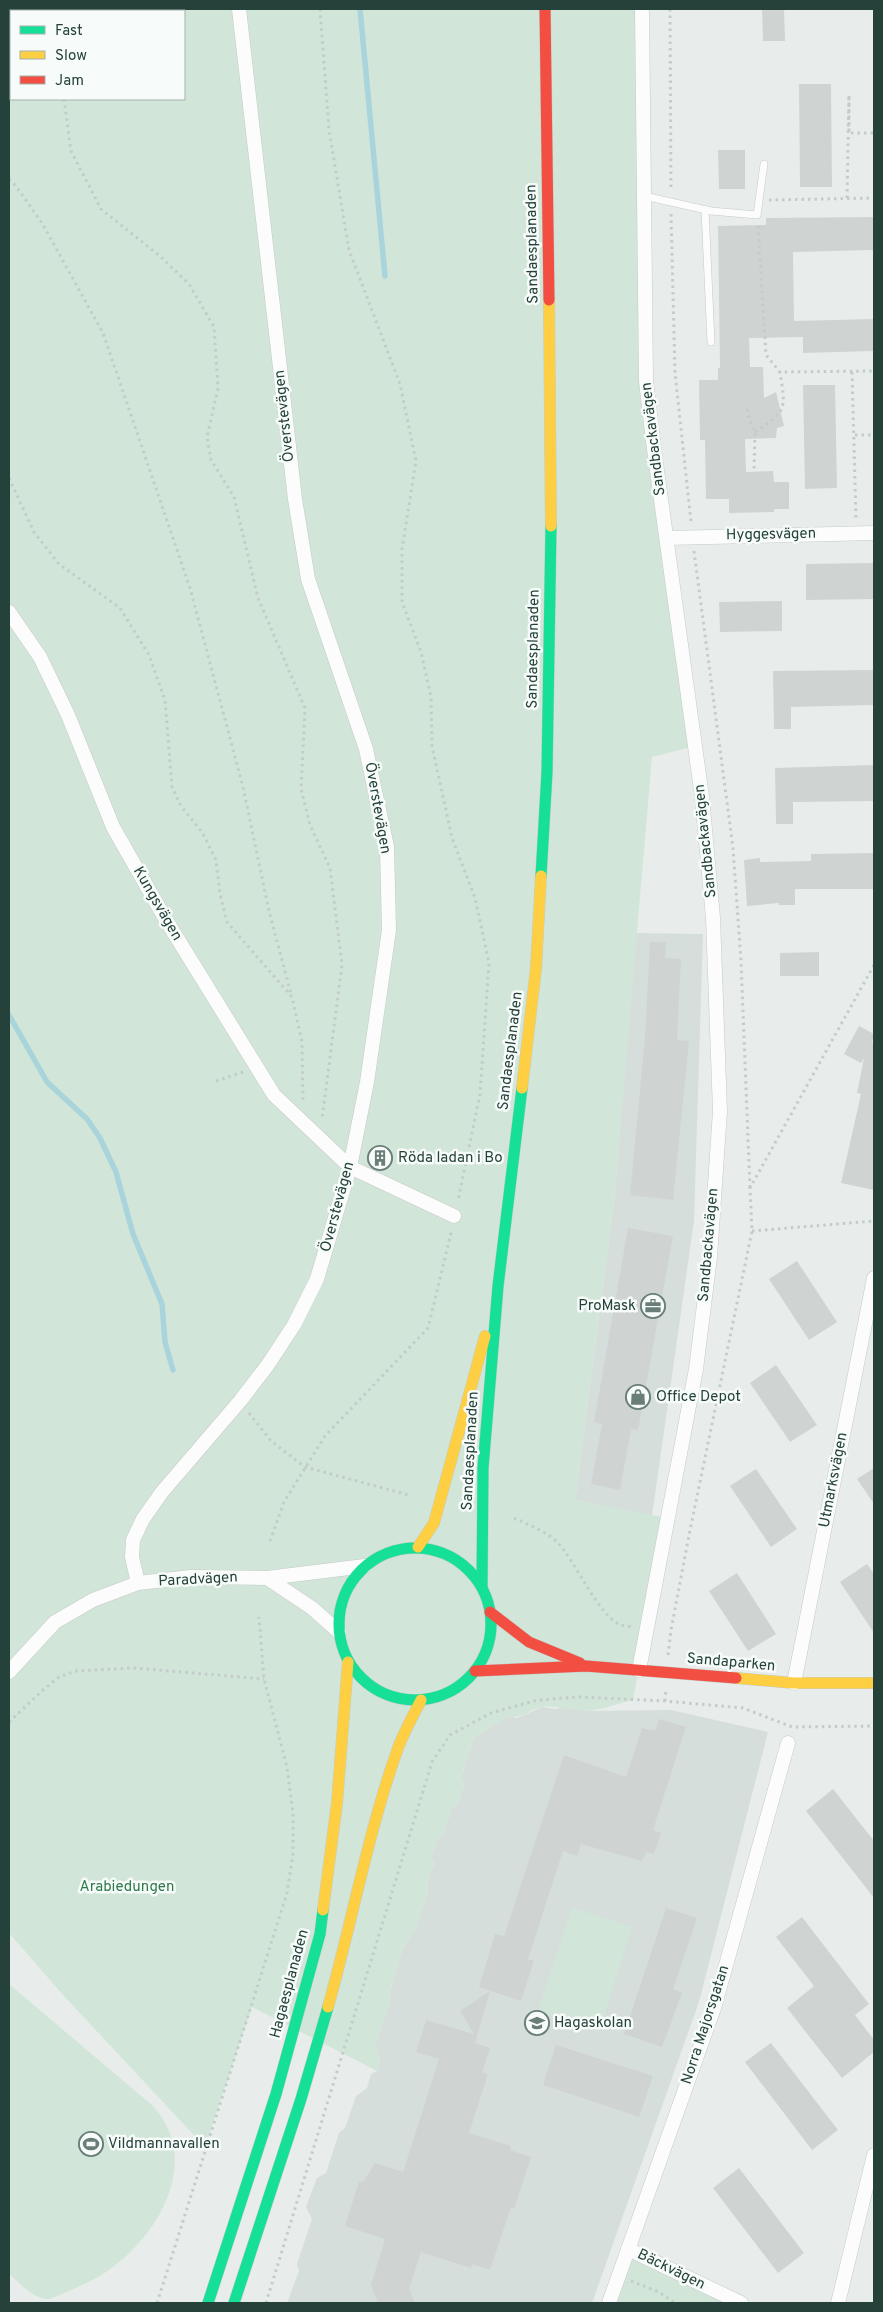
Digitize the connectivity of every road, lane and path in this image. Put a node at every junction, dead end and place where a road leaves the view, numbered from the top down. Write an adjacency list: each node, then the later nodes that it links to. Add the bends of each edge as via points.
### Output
1 (240, 9): 39 (street, Överstevägen, via 295,499 308,579 366,749 387,847 388,930)
2 (320, 9): 41 (path, via 328,130 349,250 400,384 416,461 402,549 402,602 421,652 431,697 432,746 452,838 475,898 489,963 480,1094)
3 (546, 9): 45 (main road, Sandaesplanaden, via 551,504 547,772 536,968)
4 (642, 9): 10 (street, Sandbackavägen)
5 (670, 9): 13 (path)
6 (64, 100): 38 (path, via 71,151 101,209 162,257 189,284 214,327 218,388 207,436 211,460 234,497 258,598 305,708 301,789 310,825 330,868 342,965)
7 (874, 133): 11 (path, via 849,133 849,95)
8 (764, 164): 14 (lane)
9 (9, 179): 34 (path, via 42,223 103,333 190,588 243,787 269,912)
10 (644, 196): 16 (lane); 31 (street, Sandbackavägen, via 646,382)
11 (847, 198): 12 (path); 14 (path)
12 (874, 198)
13 (671, 201)
14 (759, 201): 17 (lane)
15 (671, 210): 30 (path, via 675,373)
16 (705, 210): 17 (lane); 18 (lane)
17 (757, 215): 20 (path, via 766,355)
18 (711, 342)
19 (874, 371): 21 (path)
20 (780, 372): 21 (path); 23 (path, via 784,404 780,414)
21 (852, 372): 25 (path)
22 (748, 409): 23 (path)
23 (755, 432): 26 (path)
24 (874, 435): 25 (path)
25 (855, 436): 29 (path)
26 (754, 472)
27 (9, 478): 34 (path, via 34,532 59,564 120,608 149,655 165,700 172,787 216,860 227,922)
28 (874, 533): 29 (street, Hyggesvägen)
29 (856, 534): 30 (street, Hyggesvägen)
30 (693, 537): 31 (street, Hyggesvägen); 40 (path, via 733,848)
31 (667, 538): 58 (street, Sandbackavägen, via 704,815 713,918 720,1111 710,1256 696,1369)
32 (9, 612): 35 (street, Kungsvägen, via 40,657 68,715 113,827)
33 (874, 965): 40 (path)
34 (292, 997): 37 (path, via 302,1042)
35 (255, 1068): 36 (path); 38 (street, Kungsvägen, via 274,1096)
36 (216, 1081)
37 (303, 1102)
38 (320, 1138): 39 (street, Kungsvägen)
39 (350, 1167): 41 (street, Kungsvägen); 46 (street, Överstevägen, via 317,1279 294,1325)
40 (750, 1188): 43 (path)
41 (454, 1216): 47 (path, via 428,1328 325,1436)
42 (874, 1221): 43 (path)
43 (752, 1231): 59 (path)
44 (874, 1278): 68 (street, Utmarksvägen)
45 (498, 1286): 51 (main road, Sandaesplanaden, via 434,1522); 55 (main road, Sandaesplanaden, via 483,1468)
46 (240, 1401): 47 (path, via 271,1441); 54 (street, Överstevägen, via 143,1519 133,1540 132,1557)
47 (305, 1467): 48 (path); 50 (path, via 284,1502)
48 (409, 1494)
49 (514, 1518): 58 (path, via 557,1542 601,1607 620,1625)
50 (270, 1541)
51 (418, 1547): 52 (main road, via 389,1552); 55 (main road, via 445,1553 458,1561 468,1568)
52 (365, 1566): 53 (street, Paradvägen); 60 (main road, via 344,1594)
53 (267, 1578): 54 (street, Paradvägen, via 191,1577); 60 (street, via 312,1608)
54 (138, 1583): 65 (street, Paradvägen, via 94,1600 55,1622)
55 (482, 1587): 56 (main road)
56 (490, 1612): 62 (main road, Sandaparken, via 529,1642); 64 (main road, via 489,1642)
57 (259, 1618): 67 (path)
58 (646, 1629): 59 (path); 63 (street, Sandbackavägen)
59 (671, 1630): 66 (path)
60 (339, 1632): 61 (main road)
61 (348, 1662): 70 (main road, via 367,1684 381,1692 401,1699); 79 (main road, Hagaesplanaden, via 337,1802 320,1934 276,2094)
62 (586, 1666): 63 (main road, Sandaparken); 64 (main road, Sandaparken)
63 (639, 1670): 66 (main road, Sandaparken)
64 (474, 1671): 70 (main road, via 446,1693)
65 (9, 1672)
66 (667, 1672): 68 (main road, Sandaparken); 71 (path)
67 (264, 1679): 72 (path, via 134,1668 76,1671 60,1676); 78 (path, via 286,1767 293,1813 293,1852 287,1893)
68 (794, 1683): 69 (main road, Sandaparken)
69 (874, 1683)
70 (421, 1700): 80 (main road, via 395,1756 306,2081)
71 (665, 1701): 73 (path, via 743,1708 792,1727); 81 (path, via 538,1700 492,1714 450,1735 432,1762)
72 (9, 1722)
73 (874, 1726)
74 (788, 1743): 76 (street, Norra Majorsgatan, via 714,2008)
75 (874, 2155): 85 (street)
76 (628, 2249): 77 (street, Norra Majorsgatan); 84 (street, Bäckvägen)
77 (618, 2276): 82 (street, Norra Majorsgatan); 83 (path, via 659,2292)
78 (157, 2303)
79 (208, 2303)
80 (234, 2303)
81 (266, 2303)
82 (609, 2303)
83 (675, 2303)
84 (741, 2303)
85 (838, 2303)

